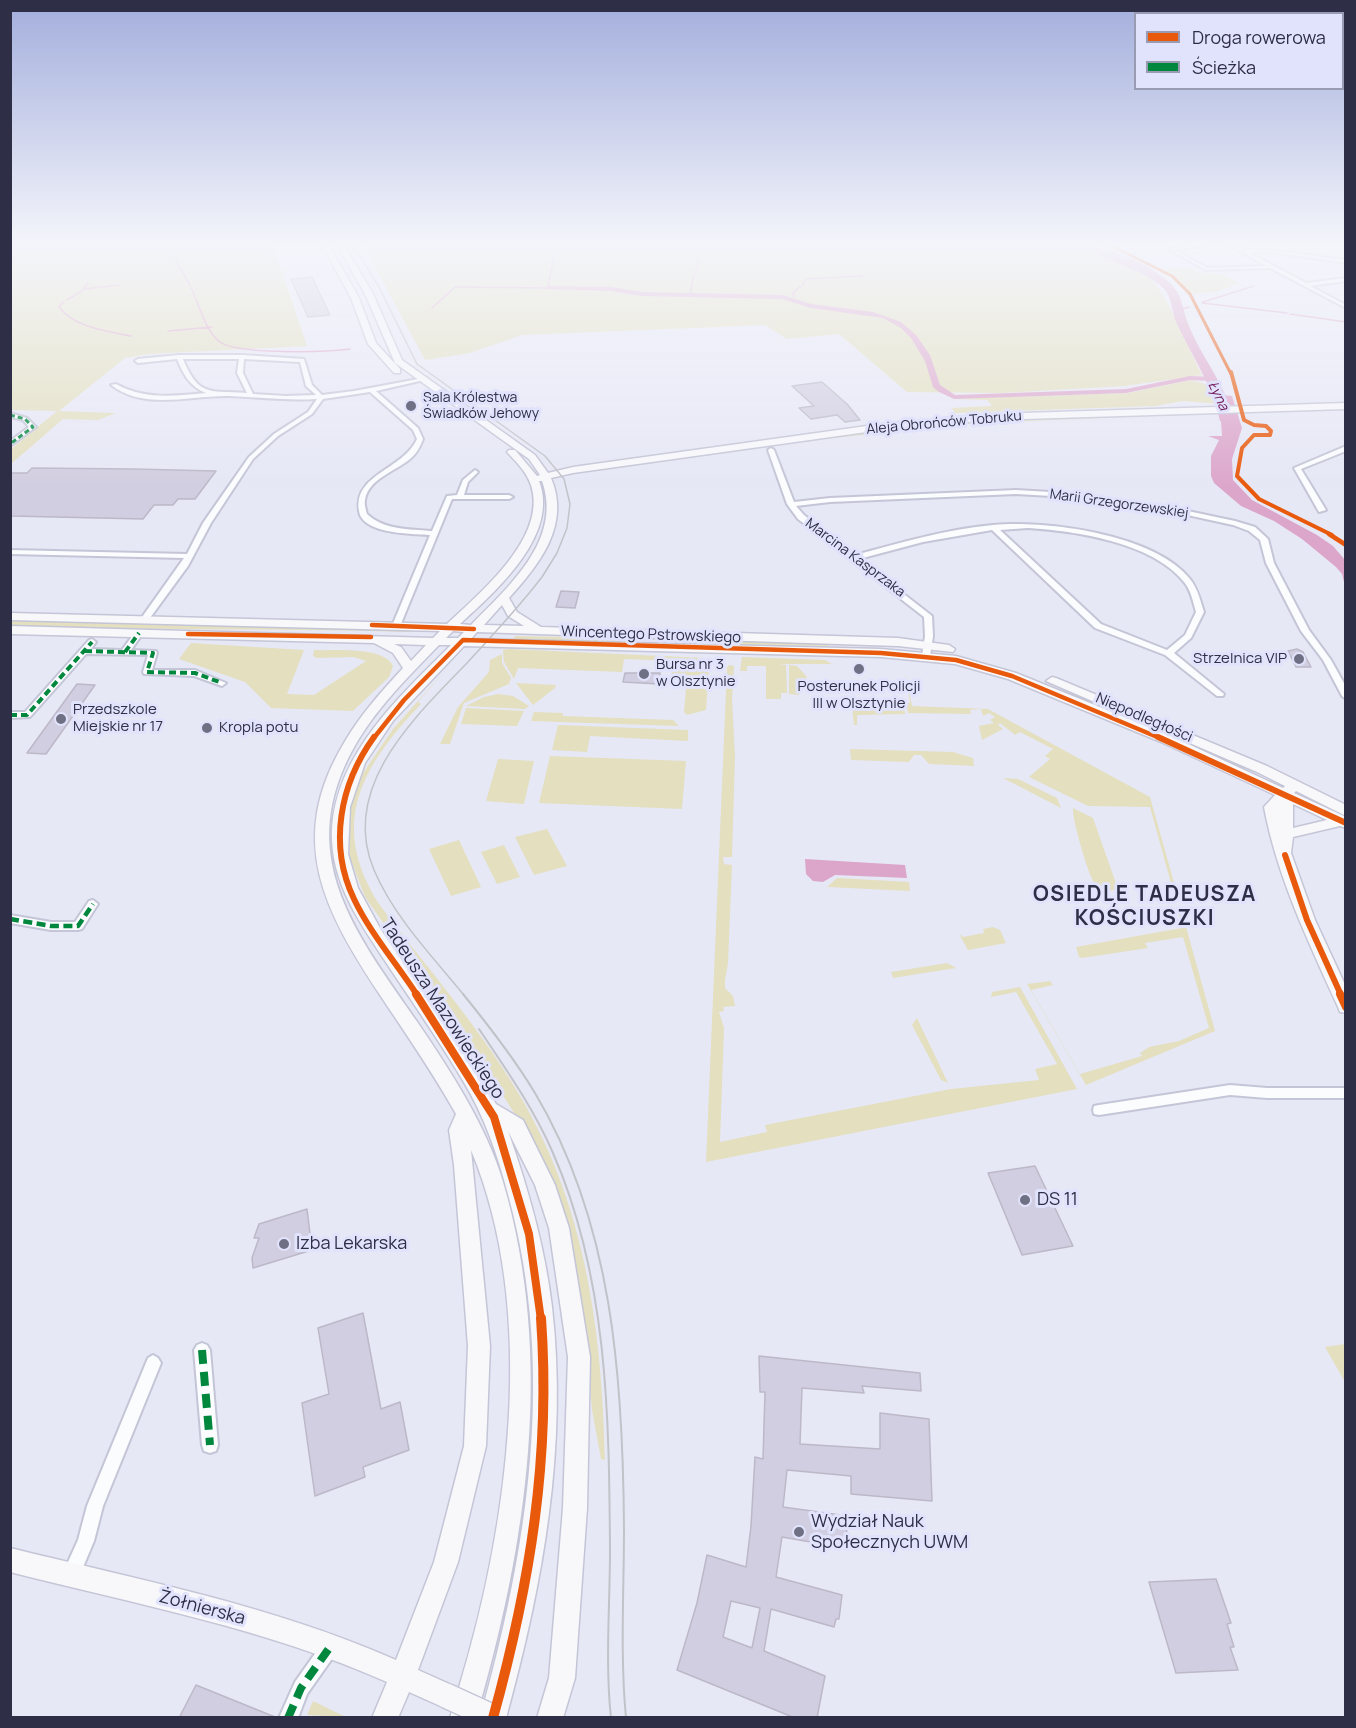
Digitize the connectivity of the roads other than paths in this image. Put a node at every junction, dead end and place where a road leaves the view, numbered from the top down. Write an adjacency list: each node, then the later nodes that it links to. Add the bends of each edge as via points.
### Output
1 (365, 326): 7 (main road, via 382,357)
2 (382, 326): 6 (main road, via 393,354)
3 (179, 357): 4 (street); 5 (street); 10 (street, via 190,382)
4 (242, 357): 11 (street, via 238,367); 12 (street, via 302,360 309,386)
5 (138, 361)
6 (422, 379): 7 (street); 22 (main road, via 521,447)
7 (410, 382): 9 (street); 24 (main road, via 508,448 526,465)
8 (114, 385): 10 (street, via 127,393 155,398)
9 (372, 391): 12 (street); 31 (street, via 416,429 420,439 416,449 368,487 361,498 363,515 372,524)
10 (218, 394): 11 (street)
11 (250, 396): 12 (street)
12 (321, 397): 33 (street, via 309,413 251,458)
13 (1346, 406): 14 (main road, Aleja Obrońców Tobruku)
14 (1250, 412): 15 (main road, Aleja Obrońców Tobruku); 16 (main road, Aleja Obrońców Tobruku)
15 (1346, 412)
16 (1204, 413): 20 (main road, Aleja Obrońców Tobruku, via 986,424 905,432); 22 (main road, Aleja Obrońców Tobruku, via 991,417 899,425 583,469)
17 (10, 415): 18 (street, via 25,419 33,427)
18 (11, 444)
19 (1346, 448): 29 (street, via 1298,468)
20 (772, 454): 23 (main road, Aleja Obrońców Tobruku); 28 (street, Marcina Kasprzaka)
21 (475, 472): 26 (street, via 465,481)
22 (547, 478): 23 (main road, Aleja Obrońców Tobruku); 24 (main road, Aleja Obrońców Tobruku); 25 (main road)
23 (569, 478): 25 (main road)
24 (534, 480): 39 (main road, via 539,507 526,542)
25 (552, 491): 35 (main road, Tadeusza Mazowieckiego, via 553,514 546,539 525,573)
26 (460, 495): 27 (street); 31 (street, via 449,497)
27 (509, 497)
28 (791, 504): 34 (street, Marcina Kasprzaka, via 801,517); 56 (street, Marii Grzegorzewskiej, via 1016,492 1170,509 1252,529 1264,539 1270,563 1305,631 1327,660)
29 (1322, 510)
30 (993, 527): 34 (street, via 930,537); 52 (street, via 1098,626); 52 (street, via 1050,526 1089,532 1152,554 1175,569 1191,586 1200,612 1184,644)
31 (434, 533): 38 (street)
32 (10, 552): 33 (street)
33 (189, 556): 37 (street)
34 (854, 558): 49 (street, Marcina Kasprzaka, via 928,616)
35 (503, 597): 40 (main road, Tadeusza Mazowieckiego); 42 (main road, via 512,614)
36 (10, 616): 37 (main road)
37 (144, 620): 38 (main road)
38 (396, 626): 39 (main road)
39 (451, 628): 40 (main road, Wincentego Pstrowskiego); 45 (main road)
40 (474, 628): 42 (main road, Wincentego Pstrowskiego); 46 (main road, Tadeusza Mazowieckiego)
41 (10, 630): 43 (main road, Wincentego Pstrowskiego)
42 (542, 631): 48 (main road, Wincentego Pstrowskiego)
43 (139, 633): 44 (main road, Wincentego Pstrowskiego); 51 (street)
44 (371, 637): 45 (main road, Wincentego Pstrowskiego); 53 (main road, via 397,650)
45 (439, 639): 46 (main road, Wincentego Pstrowskiego); 53 (main road)
46 (463, 640): 48 (main road, Wincentego Pstrowskiego); 66 (main road, Tadeusza Mazowieckiego, via 398,708 362,756 344,797 341,854 346,879 358,906)
47 (92, 642): 50 (street)
48 (838, 646): 49 (main road, Wincentego Pstrowskiego)
49 (927, 650): 58 (main road, Niepodległości, via 1012,676)
50 (85, 651): 51 (street); 57 (street, via 27,715)
51 (125, 652): 54 (street, via 153,653 147,672 195,673)
52 (1168, 653): 55 (street)
53 (411, 670): 68 (main road, via 377,705 345,750 324,811 323,860 345,926)
54 (222, 683)
55 (1220, 694)
56 (1346, 696)
57 (10, 715)
58 (1290, 789): 59 (main road, Niepodległości); 60 (main road); 61 (main road, via 1271,807)
59 (1344, 818): 60 (main road)
60 (1288, 834): 61 (main road)
61 (1286, 855): 64 (main road, via 1307,920)
62 (93, 904): 63 (street, via 78,926)
63 (10, 919)
64 (1346, 1007)
65 (1346, 1093): 67 (street, via 1230,1090)
66 (490, 1110): 79 (main road, Tadeusza Mazowieckiego, via 525,1211 537,1273 545,1357 536,1522 526,1592); 80 (main road, via 516,1126 545,1185 559,1228 579,1357 575,1508 562,1678)
67 (1099, 1110)
68 (465, 1114): 75 (main road, via 458,1130 479,1346 475,1446 446,1562); 78 (main road, via 486,1162 506,1232 515,1284 521,1397 506,1543 494,1607)
69 (202, 1350): 71 (street)
70 (153, 1363): 73 (street)
71 (210, 1444)
72 (10, 1560): 73 (main road, Żołnierska)
73 (72, 1574): 74 (main road, Żołnierska, via 238,1617)
74 (330, 1647): 75 (main road, Żołnierska); 76 (street, via 301,1688)
75 (402, 1675): 77 (main road); 79 (main road, Żołnierska, bridge)
76 (288, 1718)
77 (385, 1718)
78 (463, 1718)
79 (494, 1718)
80 (550, 1718)

